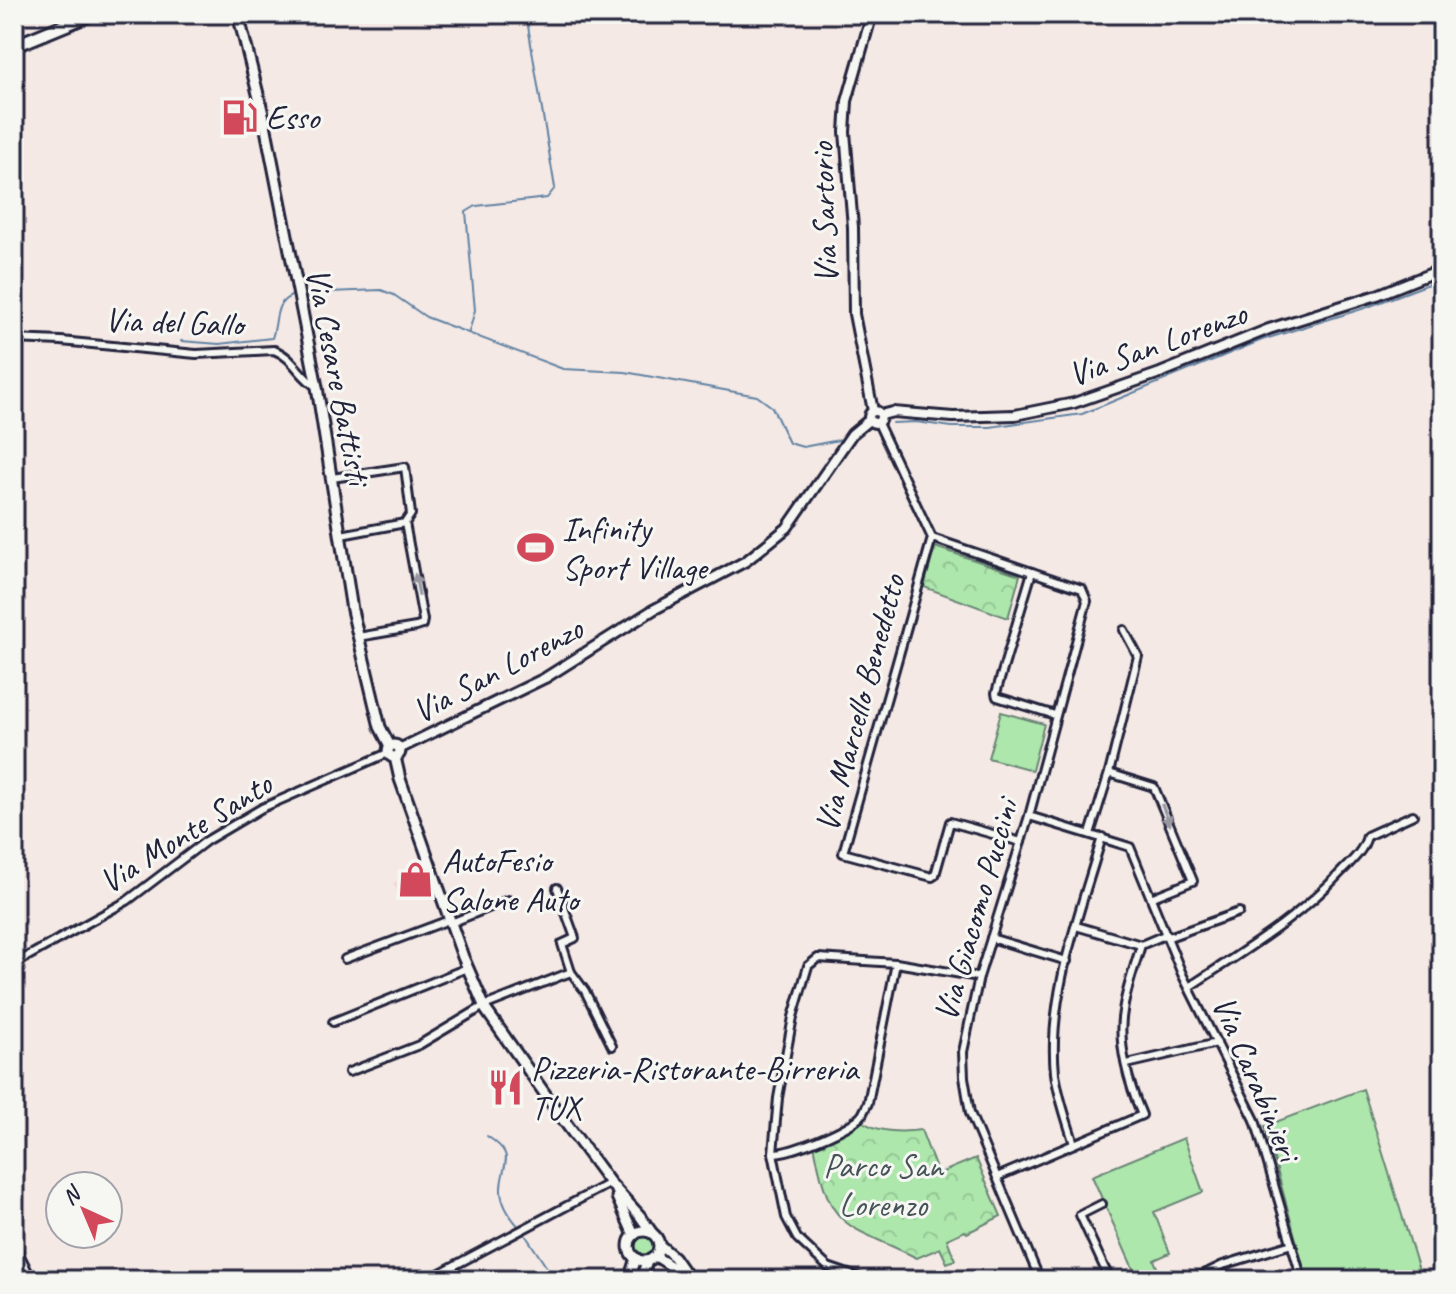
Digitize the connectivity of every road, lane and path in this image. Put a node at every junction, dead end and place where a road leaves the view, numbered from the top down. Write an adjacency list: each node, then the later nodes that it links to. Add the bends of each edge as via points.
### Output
1 (92, 14): 4 (highway)
2 (238, 14): 7 (main road, Via Cesare Battisti)
3 (872, 14): 8 (street, Via Sartorio, via 847,101 845,132 854,314)
4 (14, 46)
5 (1442, 269): 8 (street, Via San Lorenzo, via 1074,403 1015,415 893,412)
6 (14, 339): 7 (street, Via del Gallo, via 196,354 274,350 284,353)
7 (317, 387): 9 (main road, Via Cesare Battisti)
8 (875, 417): 12 (street); 17 (street, Via San Lorenzo, via 852,434 787,528 746,561 653,610 545,678)
9 (332, 478): 10 (street, via 405,467 411,514); 11 (main road, Via Cesare Battisti)
10 (405, 523): 11 (street); 15 (street, one-way to 10, via 422,625)
11 (341, 535): 15 (main road, Via Cesare Battisti)
12 (932, 538): 13 (street); 23 (street, Via Marcello Benedetto, via 843,853 932,877 950,822)
13 (1032, 572): 16 (street, Via Giacomo Puccini, via 1082,589 1087,601); 16 (street, via 996,693)
14 (1124, 630): 18 (street, via 1138,656)
15 (358, 637): 17 (main road, Via Cesare Battisti, via 380,727)
16 (1055, 715): 20 (street, Via Giacomo Puccini)
17 (393, 751): 28 (main road, Via Cesare Battisti); 36 (street, Via Monte Santo, via 262,808 206,841 127,901)
18 (1109, 773): 21 (street); 25 (street, one-way to 25, via 1154,787 1193,881)
19 (1413, 815): 40 (street, Via Carabinieri, via 1367,836 1351,862 1301,912)
20 (1029, 816): 21 (street); 23 (street, Via Giacomo Puccini)
21 (1090, 834): 22 (street)
22 (1102, 837): 25 (street, via 1130,847); 29 (street)
23 (1021, 842): 31 (street, Via Giacomo Puccini)
24 (557, 888): 38 (street, via 575,938 562,944)
25 (1153, 897): 30 (street)
26 (508, 900): 28 (street)
27 (1239, 912): 30 (street)
28 (450, 921): 33 (street); 37 (main road, Via Cesare Battisti)
29 (1076, 926): 32 (street); 34 (street)
30 (1168, 936): 32 (street); 40 (street)
31 (991, 938): 34 (street); 39 (street, Via Giacomo Puccini)
32 (1141, 945): 45 (street, via 1122,1013)
33 (345, 959)
34 (1067, 961): 47 (street, via 1054,1063)
35 (896, 963): 39 (street); 48 (street, via 868,1103 861,1115 827,1135); 48 (street, via 818,958 809,963 785,1055)
36 (14, 964)
37 (467, 968): 41 (main road, Via Cesare Battisti); 42 (street)
38 (571, 972): 41 (street); 44 (street)
39 (979, 977): 49 (street, Via Giacomo Puccini, via 967,1023 964,1077 970,1113)
40 (1189, 987): 43 (street, Via Carabinieri)
41 (484, 1006): 46 (street, via 419,1045); 50 (main road, Via Cesare Battisti)
42 (333, 1022)
43 (1217, 1043): 45 (street); 56 (street, Via Carabinieri, via 1255,1120)
44 (612, 1046)
45 (1127, 1064): 47 (street, via 1142,1115)
46 (349, 1072)
47 (1074, 1144): 49 (street)
48 (773, 1153): 64 (street, via 786,1217 797,1238 828,1267)
49 (997, 1177): 65 (street, Via Giacomo Puccini)
50 (610, 1183): 52 (main road, Via Cesare Battisti); 53 (main road, Via Cesare Battisti); 61 (street)
51 (1102, 1204): 66 (street, via 1080,1215)
52 (652, 1233): 53 (main road); 55 (main road, Via Cesare Battisti)
53 (634, 1235): 57 (main road, Via Cesare Battisti, via 629,1247)
54 (14, 1243): 60 (street)
55 (659, 1244): 58 (main road); 59 (street, Via Cesare Battisti)
56 (1292, 1244): 67 (street); 68 (street, Via Carabinieri)
57 (636, 1258): 58 (main road, Via Cesare Battisti); 62 (main road)
58 (651, 1258): 59 (street, Via Cesare Battisti); 63 (main road)
59 (689, 1279)
60 (32, 1280)
61 (427, 1280)
62 (629, 1280)
63 (641, 1280)
64 (866, 1280)
65 (1040, 1280)
66 (1110, 1280)
67 (1192, 1280)
68 (1302, 1280)

